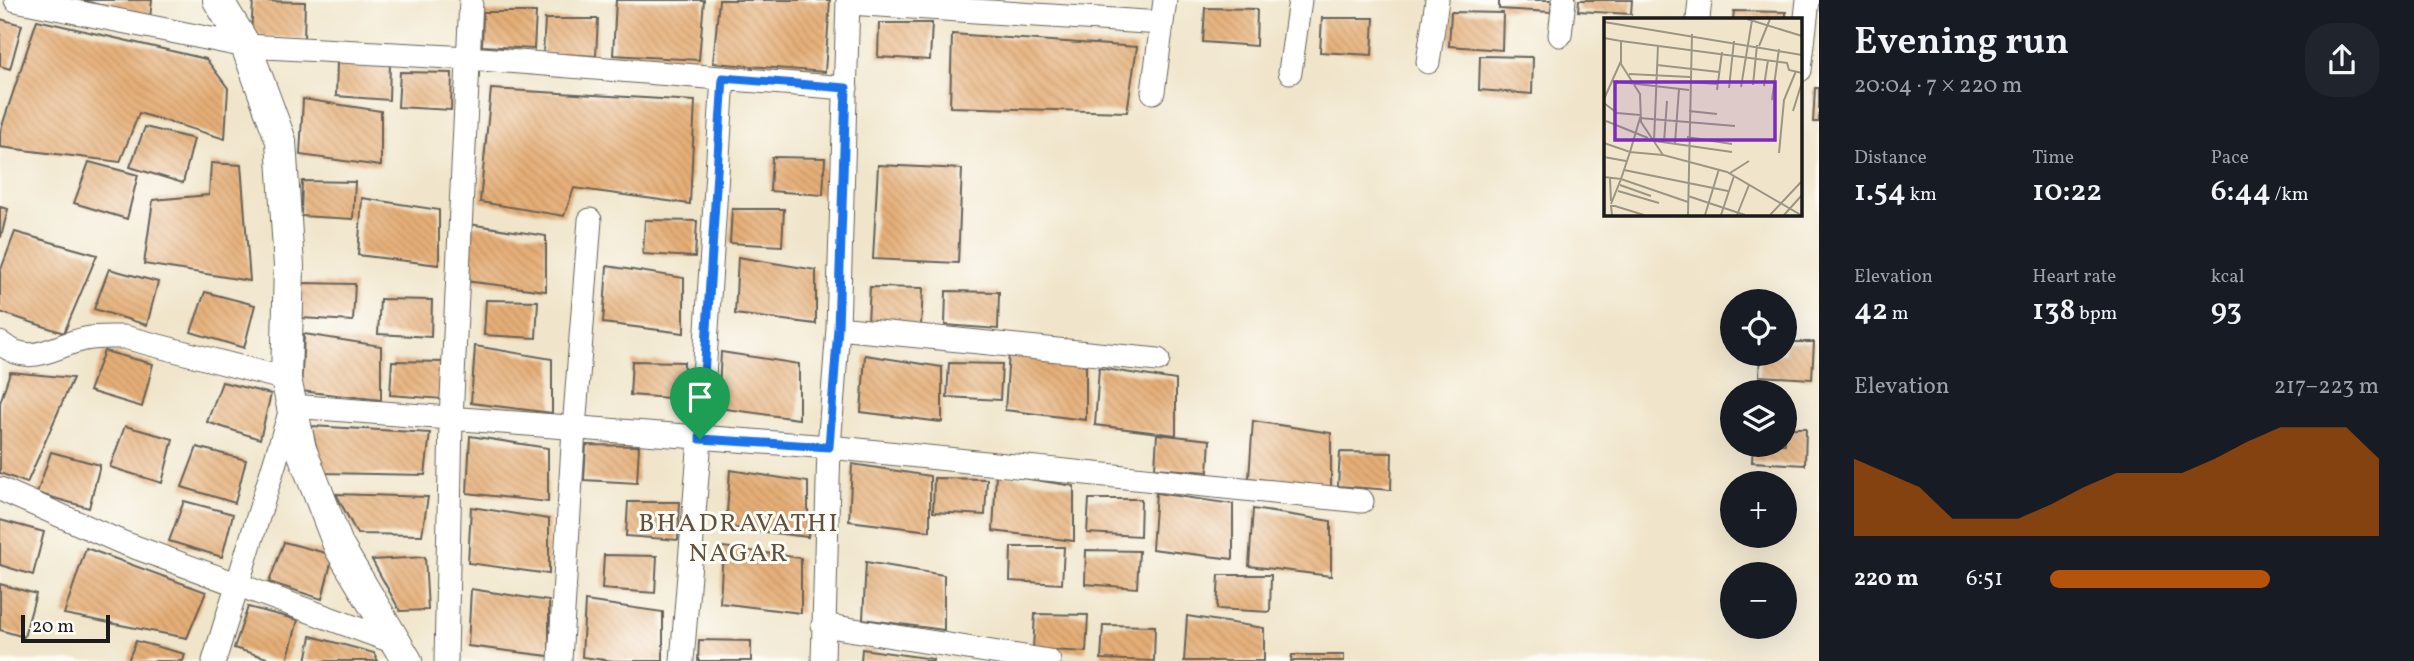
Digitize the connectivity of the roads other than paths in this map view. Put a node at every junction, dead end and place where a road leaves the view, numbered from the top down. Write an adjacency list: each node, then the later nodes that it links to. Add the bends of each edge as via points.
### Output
1 (16, 0): 14 (street)
2 (218, 0): 14 (street)
3 (471, 0): 15 (street)
4 (1165, 0): 12 (street)
5 (1300, 0): 18 (street)
6 (1437, 0): 16 (street)
7 (1564, 0): 13 (street)
8 (1700, 0): 11 (street)
9 (1808, 0): 17 (street)
10 (848, 2): 12 (street); 20 (street)
11 (1698, 18)
12 (1162, 23): 21 (street)
13 (1560, 35)
14 (246, 46): 15 (street); 26 (street, via 281,141 289,266)
15 (469, 58): 19 (street); 27 (street)
16 (1428, 62)
17 (1801, 62)
18 (1290, 72)
19 (723, 78): 20 (street); 29 (street)
20 (846, 88): 23 (street)
21 (1153, 92)
22 (590, 220): 28 (street)
23 (838, 328): 25 (street); 30 (street)
24 (0, 343): 26 (street, via 22,355 40,355 82,340 124,337)
25 (1158, 360)
26 (289, 392): 27 (street); 33 (street); 35 (street, via 301,449 339,547)
27 (451, 419): 28 (street); 37 (street)
28 (574, 429): 29 (street); 38 (street)
29 (700, 439): 30 (street); 39 (street)
30 (829, 447): 32 (street); 34 (street)
31 (0, 489): 33 (street, via 121,542)
32 (1362, 502)
33 (238, 585): 35 (street); 36 (street)
34 (823, 625): 40 (street); 41 (street)
35 (402, 652)
36 (214, 661)
37 (446, 661)
38 (560, 661)
39 (682, 661)
40 (822, 661)
41 (1049, 661)

